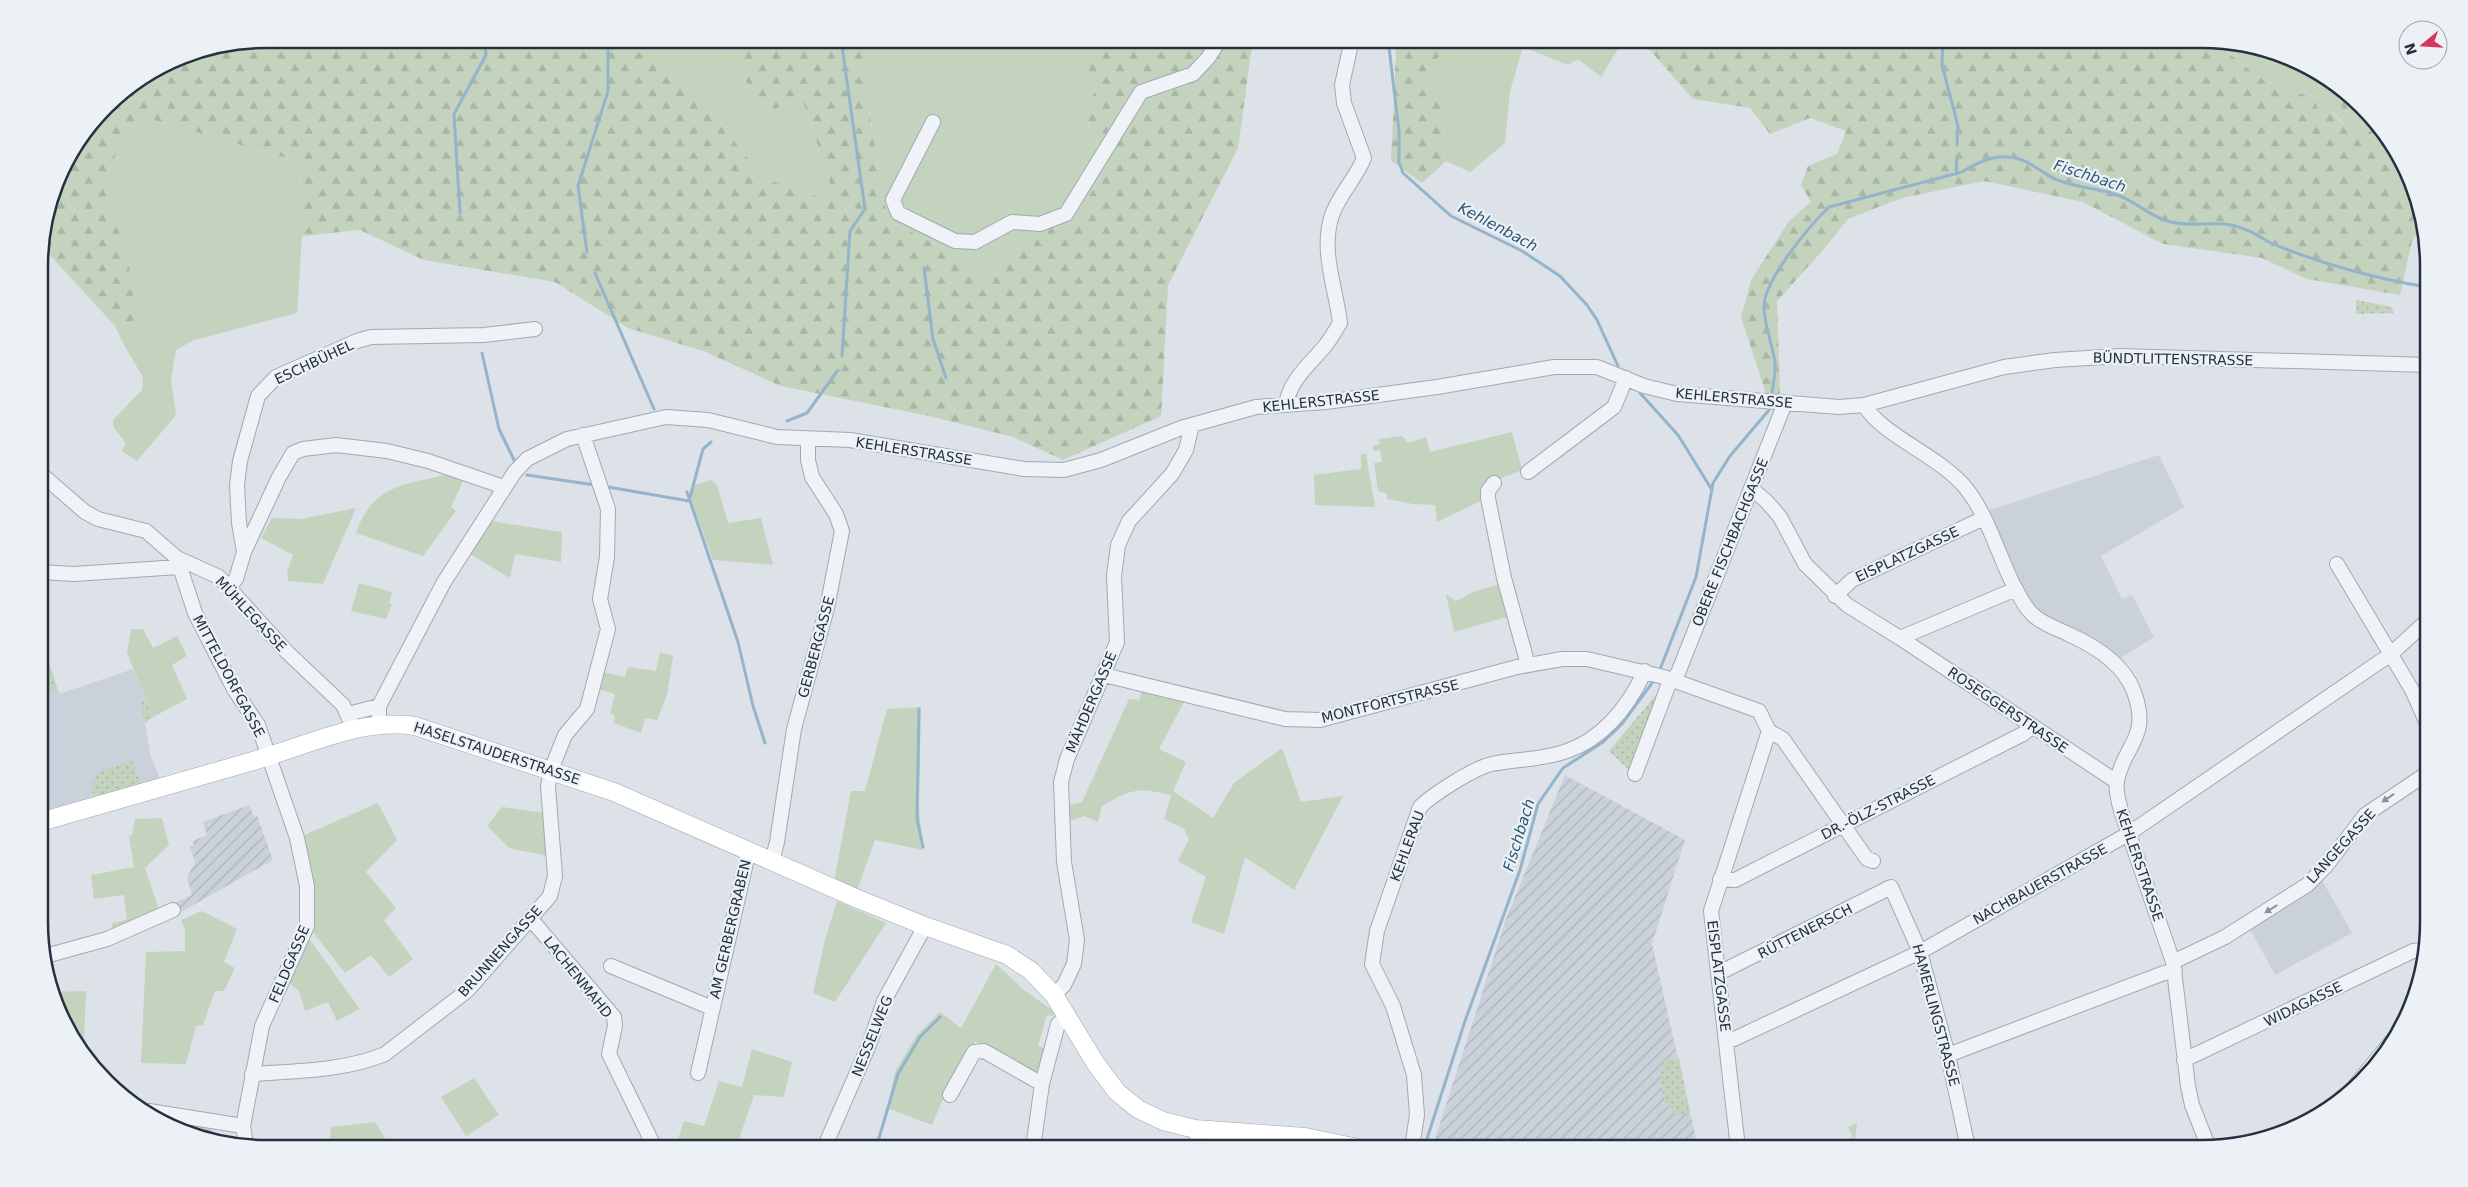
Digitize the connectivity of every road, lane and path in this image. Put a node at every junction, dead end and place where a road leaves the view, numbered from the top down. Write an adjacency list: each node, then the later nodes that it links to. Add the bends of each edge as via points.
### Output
1 (1214, 48): 3 (street, via 1193,74 1141,92 1066,214 1040,224 1012,222 975,242 956,241 898,213 893,200)
2 (1350, 48): 8 (street, via 1342,85 1344,103 1364,158 1332,214 1327,236 1340,323 1295,383)
3 (933, 122)
4 (535, 330): 19 (street, ESCHBÜHEL, via 477,335 371,337 276,377 258,396 240,461 237,504)
5 (2420, 365): 9 (street, BÜNDTLITTENSTRASSE, via 2120,356 2055,360 2004,367)
6 (1626, 378): 7 (street, KEHLERSTRASSE, via 1677,394); 8 (street, KEHLERSTRASSE, via 1597,367 1554,367 1437,387); 13 (street, via 1614,406)
7 (1785, 403): 9 (street, KEHLERSTRASSE, via 1839,407); 17 (street, OBERE FISCHBACHGASSE)
8 (1286, 405): 10 (street, KEHLERSTRASSE, via 1256,407)
9 (1864, 405): 18 (street, KEHLERSTRASSE, via 1885,426 1953,474 1967,489)
10 (1192, 425): 12 (street, KEHLERSTRASSE, via 1078,468 1054,471 1024,469 850,440); 31 (street, MÄHDERGASSE, via 1186,450 1172,474 1129,521 1118,545 1114,576 1117,642)
11 (583, 435): 12 (street, KEHLERSTRASSE, via 652,418 674,417 708,420 753,432); 16 (street, KEHLERSTRASSE, via 567,439 527,460); 40 (street, BRUNNENGASSE, via 608,508 607,557 600,593 607,619 606,641 587,709 565,735)
12 (808, 440): 48 (street, GERBERGASSE, via 812,477 836,514 842,531 827,608 794,728 778,842)
13 (1528, 472)
14 (48, 480): 20 (street, MÜHLEGASSE, via 98,519 146,531)
15 (1494, 483): 29 (street, via 1488,498 1504,578)
16 (504, 487): 19 (street, via 395,452 336,445 303,449 293,453 279,476); 33 (street, via 444,582)
17 (1752, 489): 25 (street, ROSEGGERSTRASSE, via 1780,516 1806,564); 32 (street, OBERE FISCHBACHGASSE, via 1678,673)
18 (1984, 518): 24 (street, KEHLERSTRASSE); 25 (street, EISPLATZGASSE, via 1852,580)
19 (244, 552): 23 (street, via 236,579)
20 (178, 562): 22 (street, via 74,574); 23 (street, MÜHLEGASSE, via 219,577); 39 (street, MITTELDORFGASSE, via 195,613 234,689 258,725)
21 (2337, 564): 28 (street)
22 (48, 572)
23 (229, 586): 35 (street, MÜHLEGASSE, via 287,652 343,706)
24 (2016, 589): 27 (street); 43 (street, KEHLERSTRASSE, via 2037,619 2102,653 2125,674 2133,689 2140,716 2138,732)
25 (1835, 596): 27 (street, ROSEGGERSTRASSE)
26 (2420, 627): 28 (street, NACHBAUERSTRASSE)
27 (1900, 638): 37 (street, ROSEGGERSTRASSE)
28 (2391, 654): 34 (street); 46 (street, NACHBAUERSTRASSE)
29 (1528, 665): 30 (street, MONTFORTSTRASSE, via 1562,659 1587,659); 31 (street, MONTFORTSTRASSE, via 1325,720 1306,721 1285,719)
30 (1648, 672): 32 (street, MONTFORTSTRASSE); 80 (street, KEHLERAU, via 1614,719 1581,745 1542,758 1489,765 1430,796 1420,807 1377,931 1372,964 1393,1006 1414,1075 1417,1115)
31 (1104, 675): 61 (street, MÄHDERGASSE, via 1067,759 1061,782 1064,862 1077,940 1074,964 1064,985)
32 (1669, 678): 38 (street, via 1758,711); 41 (street, OBERE FISCHBACHGASSE)
33 (379, 706): 35 (street); 36 (street)
34 (2420, 708)
35 (351, 722): 36 (main road, HASELSTAUDERSTRASSE); 39 (main road, HASELSTAUDERSTRASSE)
36 (379, 723): 40 (main road, HASELSTAUDERSTRASSE, via 415,726)
37 (2033, 726): 43 (street, ROSEGGERSTRASSE); 45 (street, DR.-ÖLZ-STRASSE)
38 (1768, 727): 45 (street, via 1783,739); 50 (street, EISPLATZGASSE)
39 (269, 756): 44 (main road, HASELSTAUDERSTRASSE); 68 (street, FELDGASSE, via 297,838 308,914 307,926 262,1026)
40 (550, 770): 47 (main road, HASELSTAUDERSTRASSE, via 614,792); 53 (street, BRUNNENGASSE, via 548,786 554,876 550,896)
41 (1635, 774)
42 (2420, 778): 59 (street, LANGEGASSE, one-way to 59, via 2365,816 2307,885)
43 (2117, 782): 46 (street, KEHLERSTRASSE, via 2119,804)
44 (48, 820)
45 (1843, 825): 49 (street, via 1867,859); 50 (street, DR.-ÖLZ-STRASSE, via 1735,880)
46 (2128, 834): 56 (street, NACHBAUERSTRASSE); 59 (street, KEHLERSTRASSE)
47 (749, 850): 48 (main road, HASELSTAUDERSTRASSE); 62 (street, AM GERBERGRABEN)
48 (772, 861): 54 (main road, HASELSTAUDERSTRASSE)
49 (1872, 861)
50 (1720, 879): 60 (street, EISPLATZGASSE, via 1711,911)
51 (1891, 887): 56 (street, HAMERLINGSTRASSE); 60 (street, RÜTTENERSCH)
52 (173, 910): 57 (street, via 111,937)
53 (530, 918): 68 (street, BRUNNENGASSE, via 468,990 385,1054 347,1065); 75 (street, LACHENMAHD, via 614,1017 616,1026 609,1054)
54 (925, 926): 61 (main road, HASELSTAUDERSTRASSE, via 1007,956 1030,971); 76 (street, NESSELWEG, via 884,1001 869,1045)
55 (2419, 950): 66 (street, WIDAGASSE)
56 (1920, 952): 64 (street, NACHBAUERSTRASSE); 65 (street, HAMERLINGSTRASSE)
57 (50, 956)
58 (611, 966): 62 (street, AM GERBERGRABEN)
59 (2174, 967): 65 (street, LANGEGASSE); 66 (street, KEHLERSTRASSE)
60 (1719, 973): 64 (street, EISPLATZGASSE)
61 (1054, 994): 63 (main road, HASELSTAUDERSTRASSE)
62 (712, 1008): 67 (street, AM GERBERGRABEN)
63 (1068, 1015): 69 (street, via 1058,1024); 73 (main road, HASELSTAUDERSTRASSE, via 1096,1064 1126,1100 1163,1121)
64 (1727, 1040): 81 (street, EISPLATZGASSE)
65 (1948, 1054): 82 (street, HAMERLINGSTRASSE)
66 (2184, 1060): 83 (street, KEHLERSTRASSE, via 2192,1106)
67 (698, 1073)
68 (252, 1074): 72 (street, FELDGASSE)
69 (1042, 1084): 70 (street, via 984,1051 974,1052); 77 (street)
70 (950, 1095)
71 (162, 1113): 72 (street)
72 (243, 1126): 74 (street, FELDGASSE)
73 (1195, 1129): 78 (street); 79 (main road, HASELSTAUDERSTRASSE)
74 (245, 1139)
75 (651, 1140)
76 (827, 1140)
77 (1034, 1140)
78 (1197, 1140)
79 (1319, 1140)
80 (1413, 1140)
81 (1737, 1140)
82 (1966, 1140)
83 (2206, 1140)

